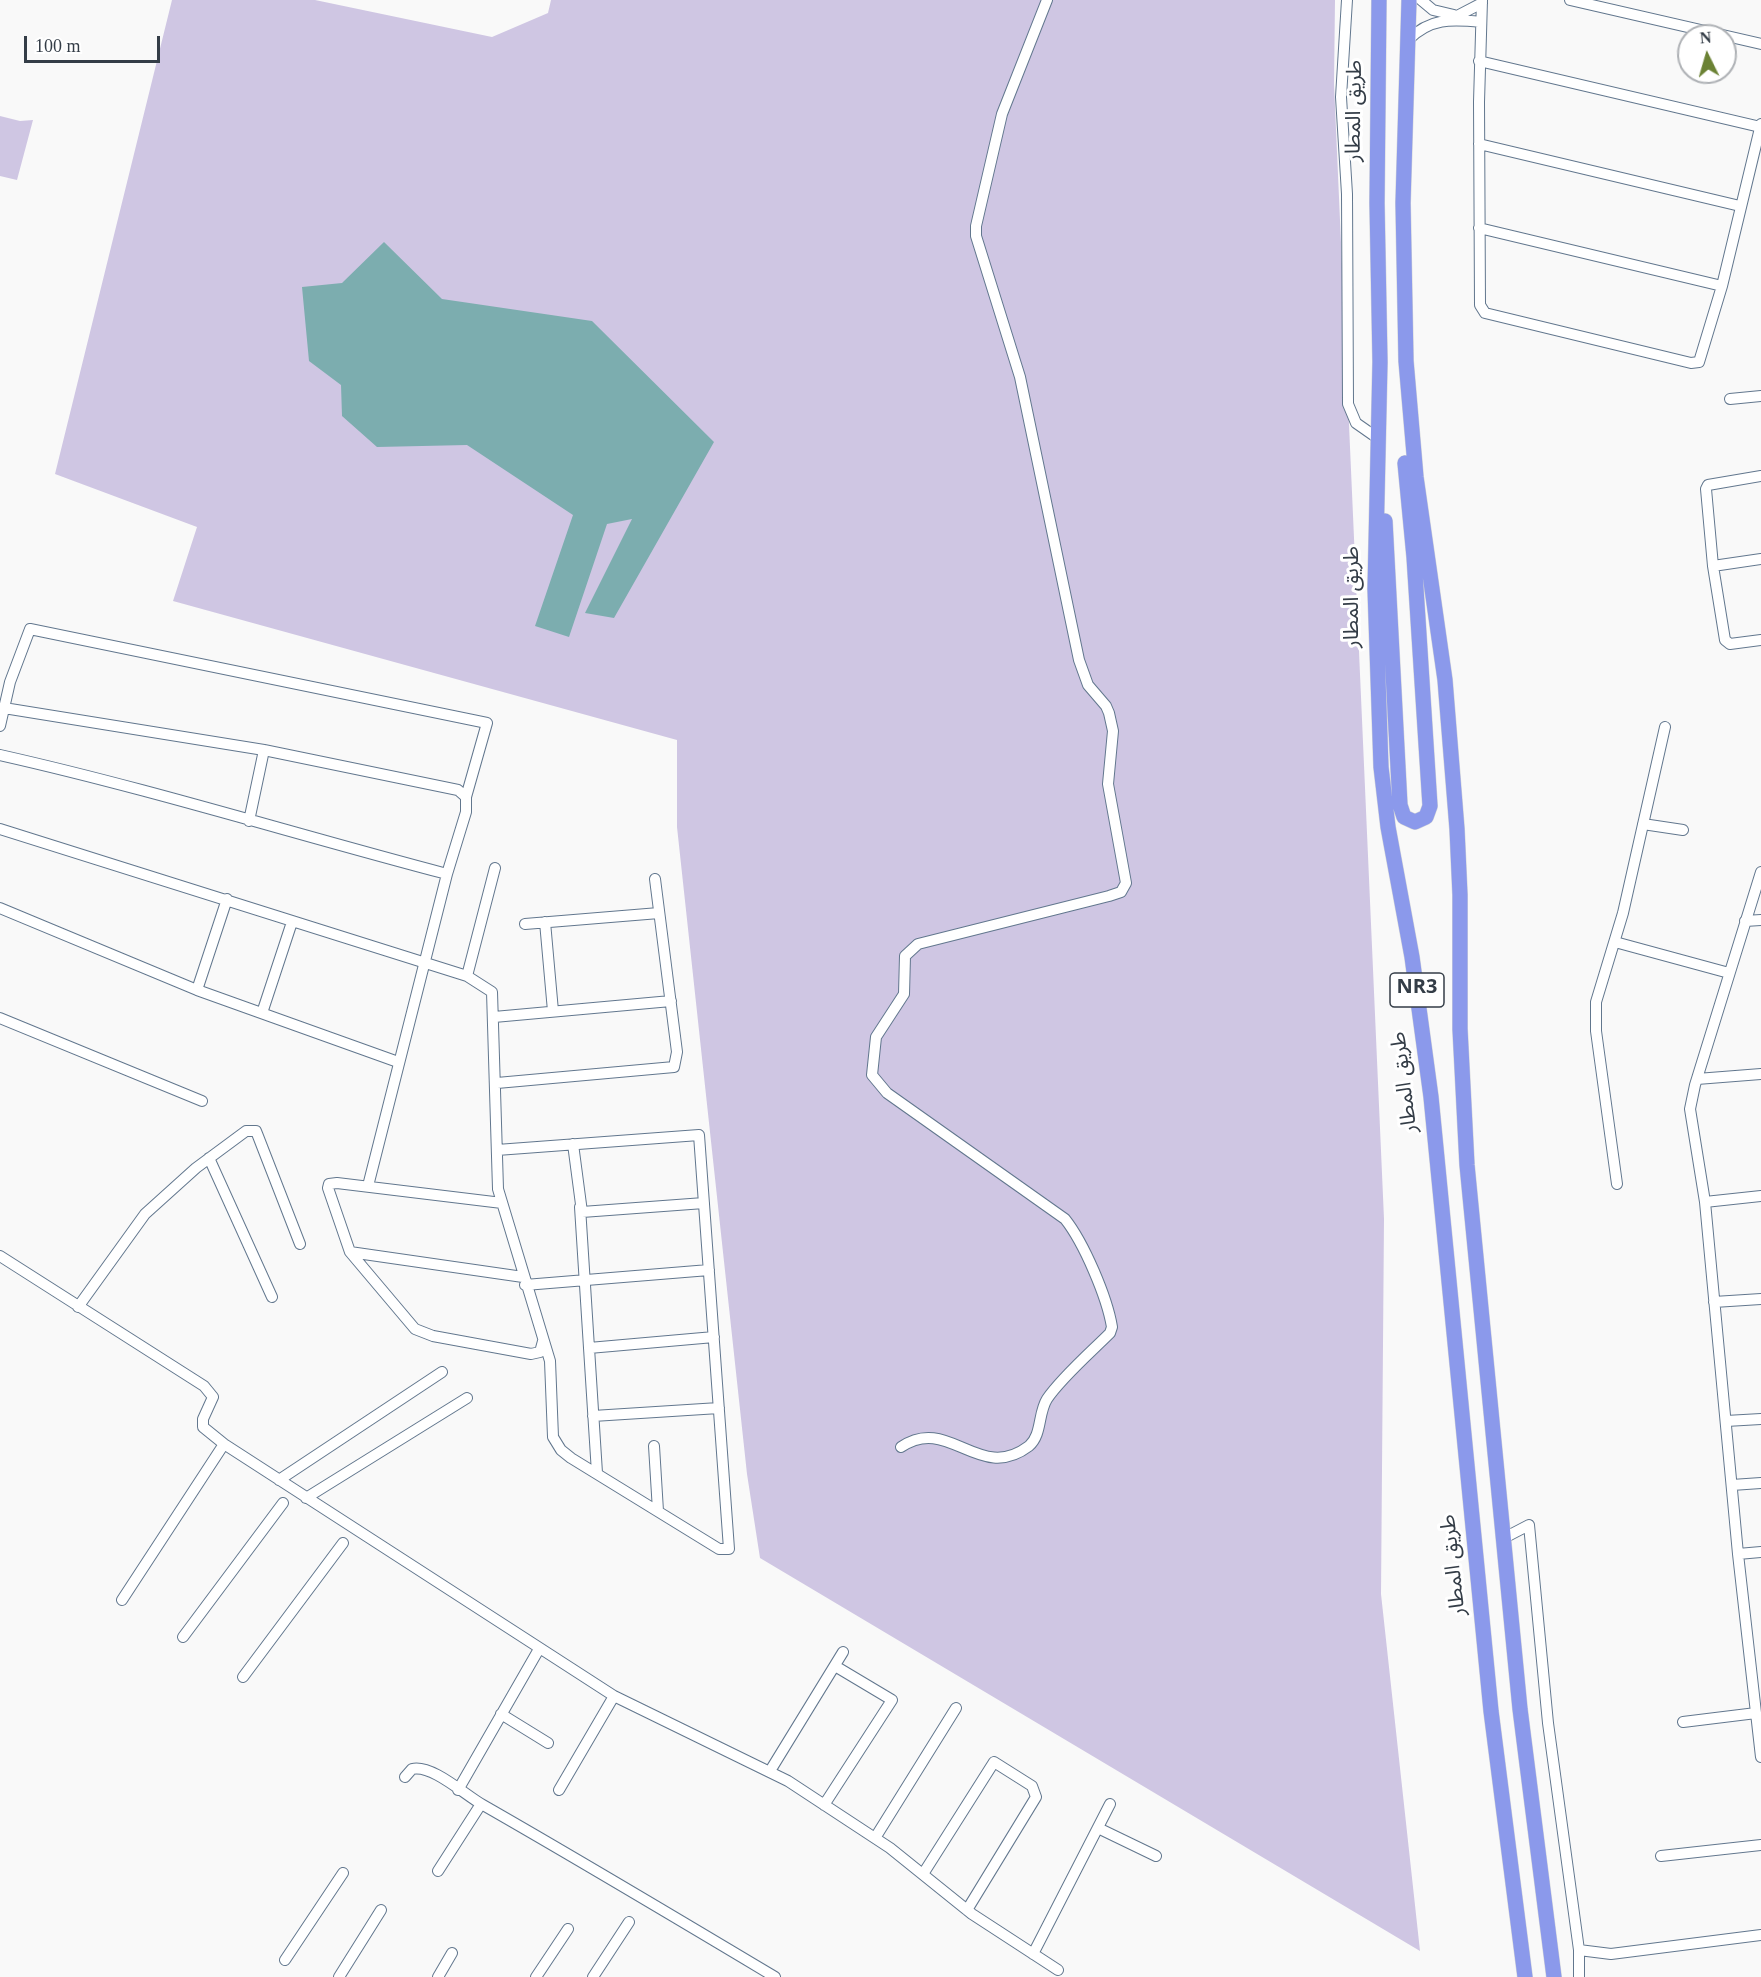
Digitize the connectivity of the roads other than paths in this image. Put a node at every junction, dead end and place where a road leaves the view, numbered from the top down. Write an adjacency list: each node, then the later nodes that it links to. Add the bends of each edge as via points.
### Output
1 (1047, 0): 96 (street, via 1002,114 976,236 1020,377 1079,660 1088,685 1109,713 1113,731 1108,784 1126,883 1121,892 1109,896 918,944 910,950 904,962 904,994 876,1037 872,1075 887,1093 1065,1219 1087,1255 1112,1327 1047,1399 1028,1446 998,1458 970,1453 931,1436)
2 (1347, 0): 23 (street, via 1341,98 1347,194 1348,404 1356,423)
3 (1379, 0): 20 (highway, طريق المطار / NR3)
4 (1409, 0): 10 (highway, NR3)
5 (1421, 0): 8 (street, via 1441,13)
6 (1570, 0): 12 (street)
7 (1482, 1): 8 (street); 9 (street)
8 (1459, 18): 9 (street); 10 (street, via 1432,23); 11 (street)
9 (1481, 20): 11 (street)
10 (1408, 40): 19 (highway, NR3, via 1403,203)
11 (1480, 42): 13 (street)
12 (1761, 44)
13 (1479, 61): 14 (street); 15 (street)
14 (1761, 126): 16 (street)
15 (1479, 144): 16 (street); 17 (street)
16 (1740, 207): 18 (street)
17 (1479, 228): 18 (street); 18 (street, via 1480,306 1488,314 1696,363 1702,358)
18 (1722, 286)
19 (1405, 317): 20 (highway, via 1406,476 1430,806 1426,817 1415,822 1404,817 1400,805); 104 (highway, NR3, via 1416,477 1449,722 1460,895 1462,1097)
20 (1379, 368): 23 (highway, طريق المطار / NR3)
21 (1761, 396): 22 (street)
22 (1730, 399)
23 (1376, 437): 152 (highway, طريق المطار / NR3, via 1375,589 1381,767 1431,1096 1491,1711)
24 (1761, 477): 26 (street, via 1707,487)
25 (1761, 559): 26 (street)
26 (1713, 566): 27 (street, via 1725,640 1730,644)
27 (1761, 640)
28 (4, 708): 29 (street); 31 (street); 33 (street, via 30,629 487,723)
29 (0, 726)
30 (1665, 728): 35 (street)
31 (264, 750): 33 (street, via 458,790); 34 (street)
32 (0, 755): 34 (street, via 116,781)
33 (466, 797): 40 (street, via 466,812)
34 (249, 821): 40 (street)
35 (1643, 824): 37 (street); 50 (street)
36 (0, 829): 42 (street)
37 (1683, 831)
38 (495, 868): 53 (street)
39 (1761, 872): 46 (street)
40 (447, 874): 51 (street)
41 (655, 879): 44 (street)
42 (227, 899): 47 (street); 54 (street)
43 (0, 908): 54 (street)
44 (659, 913): 48 (street); 55 (street)
45 (1761, 920): 46 (street)
46 (1745, 921): 52 (street)
47 (292, 922): 51 (street); 57 (street)
48 (545, 922): 49 (street); 56 (street)
49 (525, 924)
50 (1615, 942): 52 (street); 68 (street, via 1599,985 1596,1031)
51 (424, 963): 53 (street); 60 (street)
52 (1729, 973): 62 (street)
53 (467, 976): 58 (street, via 492,992)
54 (197, 990): 57 (street)
55 (670, 1001): 56 (street); 63 (street, via 677,1052 674,1067)
56 (553, 1011): 58 (street)
57 (262, 1013): 60 (street)
58 (494, 1017): 63 (street)
59 (0, 1018): 64 (street)
60 (399, 1062): 69 (street)
61 (1761, 1074): 62 (street)
62 (1697, 1079): 73 (street, via 1690,1110)
63 (497, 1083): 66 (street)
64 (202, 1101)
65 (573, 1144): 66 (street); 72 (street, via 699,1135); 74 (street)
66 (496, 1150): 71 (street)
67 (209, 1158): 75 (street, via 246,1131 256,1131); 81 (street); 84 (street, via 145,1214)
68 (1617, 1184)
69 (368, 1186): 71 (street); 76 (street, via 329,1185)
70 (1761, 1196): 73 (street)
71 (502, 1203): 80 (street)
72 (704, 1203): 74 (street, via 586,1214); 78 (street)
73 (1705, 1203): 83 (street)
74 (580, 1207): 79 (street)
75 (300, 1244)
76 (350, 1252): 80 (street); 86 (street, via 422,1333 531,1354 540,1352)
77 (0, 1256): 84 (street)
78 (709, 1270): 79 (street); 85 (street)
79 (585, 1280): 80 (street); 87 (street)
80 (524, 1281): 86 (street)
81 (272, 1297)
82 (1761, 1299): 83 (street)
83 (1714, 1302): 93 (street)
84 (78, 1307): 94 (street, via 212,1393 213,1402 203,1427)
85 (714, 1337): 87 (street); 90 (street)
86 (543, 1340): 97 (street, via 552,1373 557,1445)
87 (589, 1348): 91 (street)
88 (442, 1372): 98 (street)
89 (467, 1398): 101 (street)
90 (719, 1408): 91 (street); 103 (street, via 729,1550 719,1549)
91 (593, 1416): 97 (street)
92 (1761, 1419): 93 (street)
93 (1726, 1421): 100 (street)
94 (224, 1444): 98 (street); 108 (street)
95 (654, 1446): 103 (street)
96 (901, 1447)
97 (597, 1473): 103 (street)
98 (279, 1480): 101 (street)
99 (1761, 1483): 100 (street)
100 (1731, 1485): 107 (street)
101 (306, 1498): 110 (street)
102 (283, 1503): 109 (street)
103 (658, 1511)
104 (1504, 1538): 142 (street, via 1529,1525 1548,1723); 153 (highway, NR3, via 1520,1709)
105 (343, 1543): 114 (street)
106 (1761, 1552): 107 (street)
107 (1738, 1554): 113 (street)
108 (122, 1600)
109 (183, 1637)
110 (539, 1649): 115 (street); 118 (street)
111 (843, 1652): 112 (street)
112 (835, 1666): 122 (street); 128 (street, via 892,1700)
113 (1756, 1671): 117 (street)
114 (243, 1677)
115 (614, 1696): 122 (street); 125 (street)
116 (956, 1708): 130 (street)
117 (1756, 1713): 119 (street); 121 (street)
118 (501, 1714): 120 (street); 124 (street)
119 (1683, 1722)
120 (548, 1743)
121 (1761, 1757)
122 (770, 1771): 128 (street)
123 (405, 1777): 124 (street, via 412,1769 425,1768)
124 (458, 1790): 126 (street)
125 (559, 1790)
126 (481, 1804): 134 (street); 151 (street, via 562,1848)
127 (1110, 1804): 129 (street)
128 (824, 1805): 130 (street)
129 (1098, 1828): 132 (street); 144 (street)
130 (875, 1838): 136 (street)
131 (1761, 1845): 133 (street)
132 (1156, 1856)
133 (1661, 1856)
134 (438, 1871)
135 (343, 1873): 145 (street)
136 (923, 1874): 138 (street); 138 (street, via 994,1761 1032,1786 1036,1797)
137 (381, 1910): 147 (street)
138 (967, 1910): 144 (street)
139 (628, 1922): 150 (street)
140 (568, 1929): 149 (street)
141 (1761, 1935): 142 (street, via 1611,1954)
142 (1579, 1950): 154 (street)
143 (452, 1953): 148 (street)
144 (1033, 1954): 146 (street)
145 (285, 1960)
146 (1058, 1970)
147 (339, 1977)
148 (438, 1977)
149 (536, 1977)
150 (593, 1977)
151 (775, 1977)
152 (1525, 1977)
153 (1554, 1977)
154 (1579, 1977)

